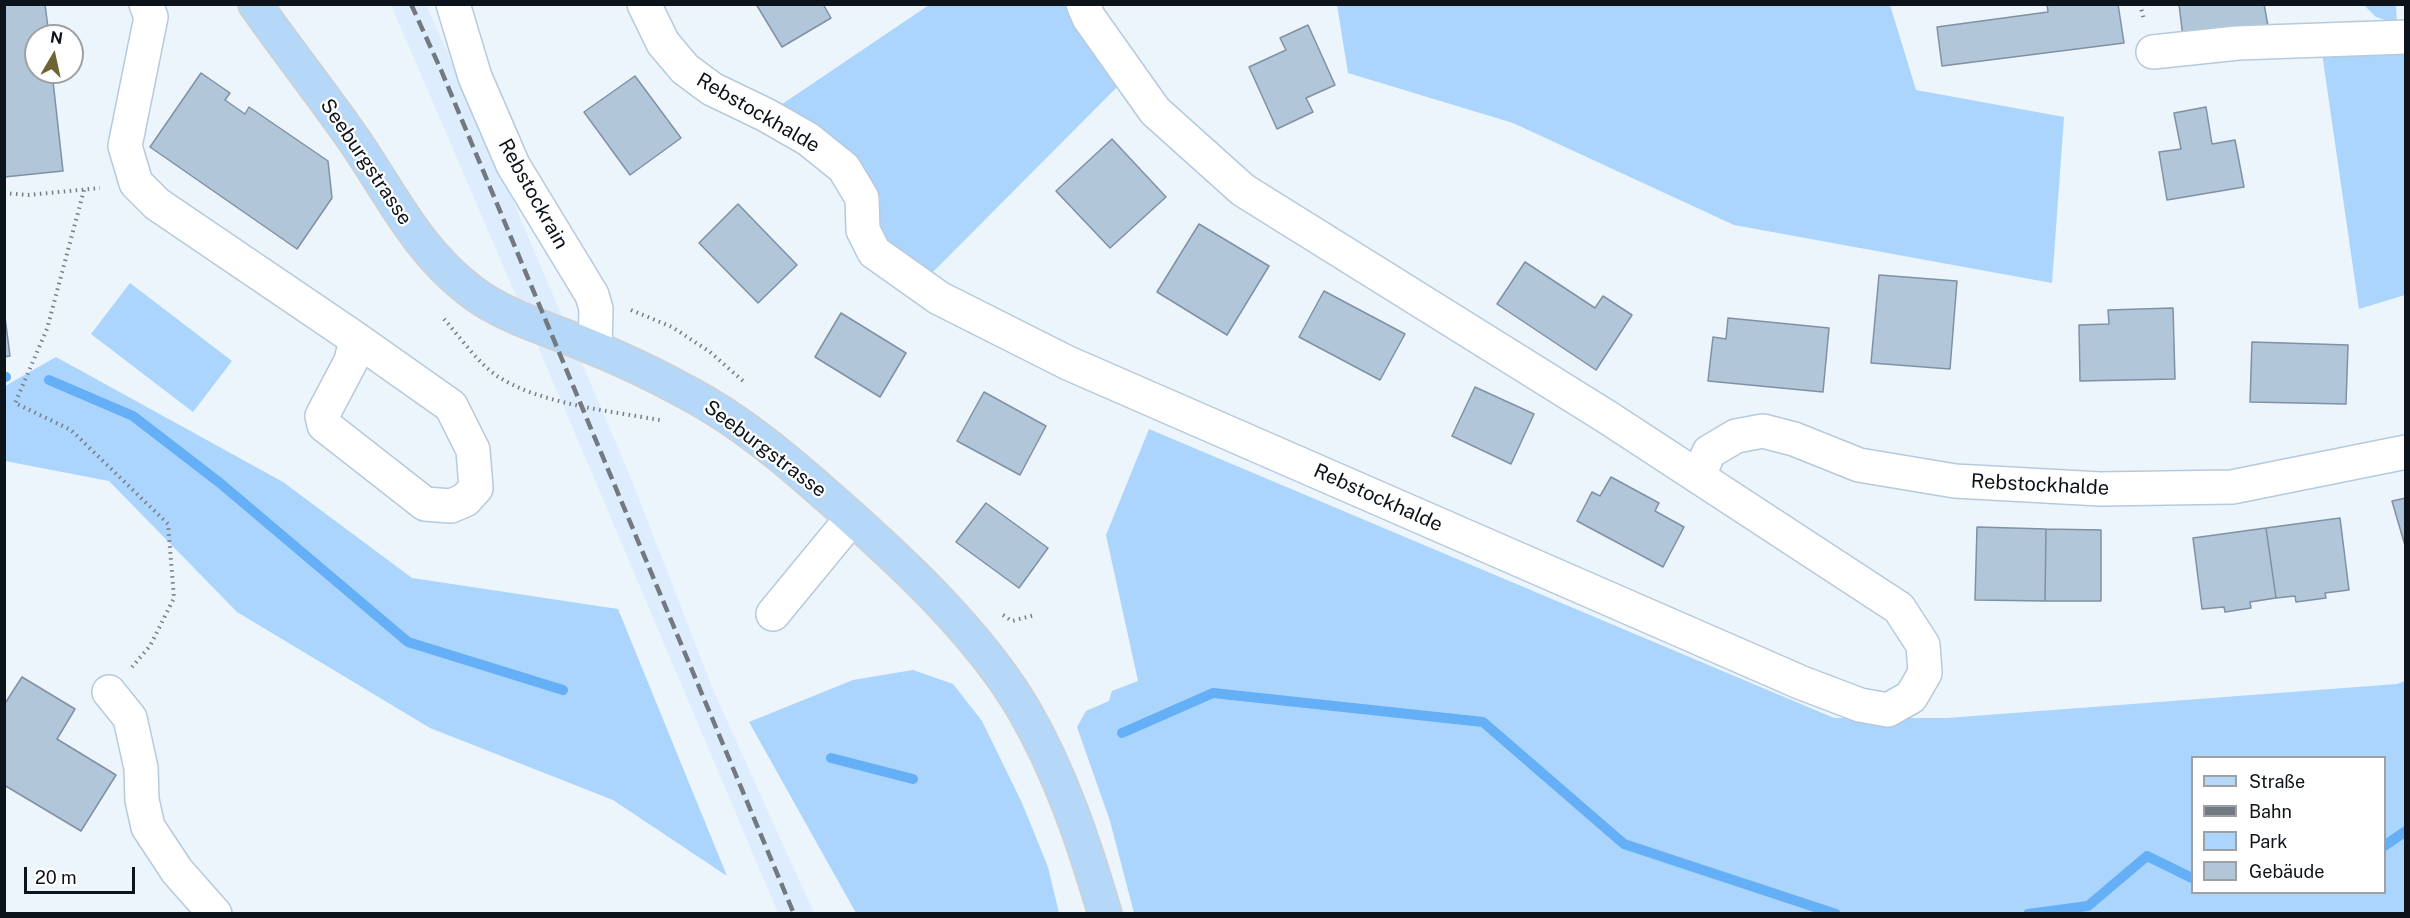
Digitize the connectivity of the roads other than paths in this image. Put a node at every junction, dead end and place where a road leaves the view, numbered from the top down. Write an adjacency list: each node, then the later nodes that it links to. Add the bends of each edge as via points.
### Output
1 (146, 4): 8 (street, via 151,17 125,146 136,183 157,204)
2 (255, 4): 9 (main road, Seeburgstrasse, via 355,141 427,252 474,294 496,307)
3 (453, 4): 9 (street, Rebstockrain, via 475,77 513,165 592,295 597,309)
4 (644, 4): 11 (street, Rebstockhalde, via 663,43 685,69 711,89 808,139 844,168 862,198 863,230 874,252 939,298 1068,363 1802,683 1860,705 1888,710 1911,697 1925,673 1923,645 1899,608)
5 (1083, 4): 11 (street, Rebstockhalde, via 1155,111 1243,190)
6 (2406, 37): 7 (street, via 2238,43)
7 (2153, 52)
8 (356, 339): 8 (street, via 351,361 322,416 324,425 425,504 451,506 465,500 476,488 473,450 451,406)
9 (595, 348): 12 (main road, Seeburgstrasse, via 692,395 742,427)
10 (2406, 452): 11 (street, Rebstockhalde, via 2232,487 2100,489 1955,481 1859,465 1794,439 1762,431 1736,436 1709,452)
11 (1699, 476)
12 (852, 518): 13 (street); 16 (main road, Seeburgstrasse, via 962,628 1023,708 1061,782)
13 (773, 614)
14 (109, 692): 15 (street, via 130,718 148,827 177,871)
15 (215, 914)
16 (1105, 914)

